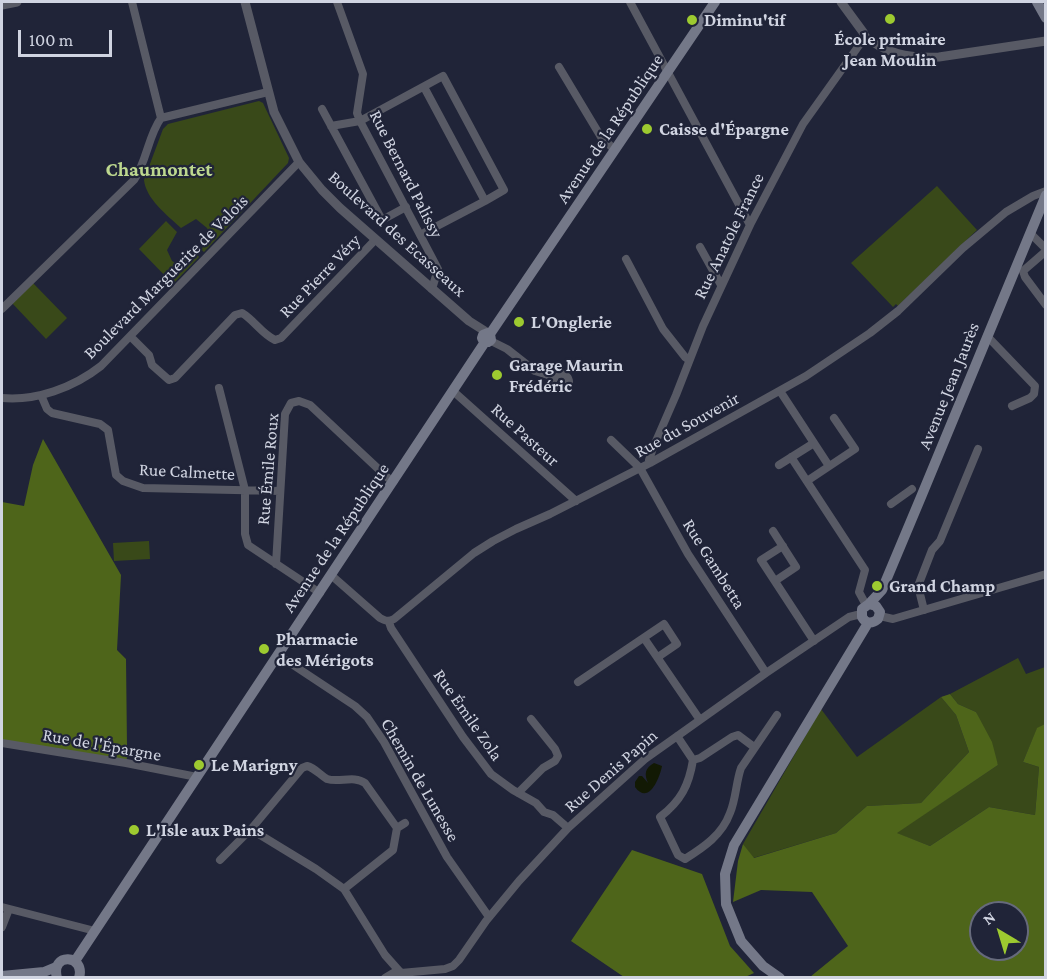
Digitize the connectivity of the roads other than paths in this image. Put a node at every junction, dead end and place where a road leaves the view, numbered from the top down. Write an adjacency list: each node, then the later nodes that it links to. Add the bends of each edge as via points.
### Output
1 (17, 2): 9 (street)
2 (132, 2): 18 (street)
3 (245, 2): 16 (street, Boulevard des Ecasseaux)
4 (337, 2): 19 (street, Rue Bernard Palissy, via 363,74 357,113)
5 (630, 2): 14 (street)
6 (715, 2): 14 (main road, Avenue de la République)
7 (841, 2): 11 (street)
8 (1037, 2): 10 (main road)
9 (2, 5)
10 (1046, 18)
11 (865, 37): 12 (street, via 893,53 922,58); 26 (street, Rue Anatole France, via 803,124)
12 (1046, 41)
13 (559, 67): 21 (street, via 601,137)
14 (668, 72): 21 (main road, Avenue de la République); 26 (street)
15 (424, 87): 19 (street); 24 (street); 24 (street, via 443,76 504,190)
16 (268, 92): 18 (street); 22 (street, Boulevard des Ecasseaux)
17 (322, 109): 20 (street)
18 (161, 118): 36 (street, via 134,180)
19 (360, 121): 20 (street); 25 (street, Rue Bernard Palissy)
20 (331, 126): 25 (street, via 382,220)
21 (615, 150): 39 (main road, Avenue de la République)
22 (299, 162): 29 (street, Boulevard des Ecasseaux, via 322,190); 38 (street, Boulevard Marguerite de Valois)
23 (1046, 193): 27 (main road, Avenue Jean Jaurès); 44 (street, Rue du Souvenir, via 1006,213 898,311)
24 (485, 201): 28 (street)
25 (406, 207): 28 (street, Rue Bernard Palissy)
26 (750, 225): 33 (street, Rue Anatole France)
27 (1030, 233): 31 (street); 37 (main road, Avenue Jean Jaurès)
28 (420, 235): 34 (street, Rue Bernard Palissy, via 438,269)
29 (375, 240): 34 (street, Boulevard des Ecasseaux); 38 (street, Rue Pierre Véry, via 281,338 269,338 242,313 235,315 169,380)
30 (700, 247): 33 (street)
31 (1046, 250): 35 (street, via 1023,271)
32 (626, 259): 40 (street, via 663,329)
33 (722, 285): 40 (street, Rue Anatole France)
34 (432, 289): 39 (street, Boulevard des Ecasseaux)
35 (1046, 305)
36 (2, 309)
37 (987, 336): 47 (street, via 1035,386 1030,398); 72 (main road, Avenue Jean Jaurès)
38 (131, 337): 45 (street, Boulevard Marguerite de Valois, via 87,377)
39 (487, 338): 41 (street, via 535,371); 43 (main road, Avenue de la République)
40 (689, 360): 53 (street, Rue Anatole France)
41 (554, 379)
42 (219, 388): 60 (street)
43 (453, 391): 58 (main road, Avenue de la République); 62 (street, Rue Pasteur)
44 (780, 391): 50 (street); 53 (street, Rue du Souvenir)
45 (41, 395): 46 (street); 60 (street, Rue Calmette, via 52,412 100,424 108,430 116,475 123,481 143,488)
46 (2, 398)
47 (1012, 406)
48 (834, 418): 55 (street, via 855,449)
49 (611, 440): 56 (street, Rue Gambetta)
50 (814, 443): 52 (street); 55 (street)
51 (978, 449): 71 (street, via 918,586)
52 (791, 457): 54 (street); 57 (street)
53 (650, 463): 56 (street, Rue du Souvenir)
54 (779, 465)
55 (829, 466): 57 (street)
56 (640, 468): 62 (street, Rue du Souvenir); 78 (street, Rue Gambetta, via 688,554)
57 (807, 480): 72 (street, via 865,570 859,592)
58 (394, 481): 61 (street, Rue Émile Roux, via 310,405 299,401 291,403 285,414); 68 (main road, Avenue de la République)
59 (912, 489): 63 (street)
60 (245, 490): 61 (street); 66 (street, via 248,545)
61 (280, 491): 66 (street, Rue Émile Roux)
62 (576, 501): 73 (street, Rue du Souvenir, via 474,553)
63 (891, 504)
64 (773, 531): 65 (street)
65 (783, 546): 69 (street, via 796,567); 69 (street, via 761,560)
66 (276, 564): 70 (street)
67 (1046, 574): 71 (street)
68 (332, 575): 70 (main road, Avenue de la République); 73 (street)
69 (775, 581): 75 (street)
70 (320, 593): 76 (main road, Avenue de la République)
71 (924, 610): 72 (street, via 893,619)
72 (870, 611): 75 (street, Rue Denis Papin, via 849,617); 107 (main road, Avenue Jean Jaurès, via 734,845 725,874 726,904 741,940 763,966)
73 (389, 622): 88 (street, Rue Émile Zola, via 483,764)
74 (644, 638): 77 (street); 77 (street, via 664,624 677,644); 79 (street)
75 (814, 641): 78 (street, Rue Denis Papin)
76 (278, 655): 87 (main road, Avenue de la République); 96 (street, Chemin de Lunesse, via 367,717 447,857)
77 (658, 657): 82 (street)
78 (766, 673): 82 (street, Rue Denis Papin)
79 (578, 682)
80 (777, 715): 85 (street)
81 (531, 719): 88 (street, via 558,756)
82 (700, 720): 83 (street, Rue Denis Papin)
83 (677, 736): 86 (street); 92 (street, Rue Denis Papin, via 645,759)
84 (2, 743): 87 (street, Rue de l'Épargne)
85 (754, 747): 86 (street, via 738,735 732,736); 86 (street, via 741,768 731,813 717,836 685,859 678,855 660,817 683,794)
86 (693, 760)
87 (197, 777): 98 (main road, Avenue de la République)
88 (518, 793): 92 (street, Rue Émile Zola)
89 (405, 823): 91 (street)
90 (252, 828): 91 (street, via 307,766 328,779 360,779); 93 (street); 94 (street)
91 (397, 828): 94 (street, via 393,850)
92 (568, 828): 96 (street, Rue Denis Papin)
93 (220, 860)
94 (344, 889): 99 (street)
95 (5, 908): 97 (street); 98 (street)
96 (489, 916): 101 (street, Rue Denis Papin, via 453,966)
97 (2, 927)
98 (95, 931): 100 (main road, Avenue de la République)
99 (385, 955): 103 (street); 106 (street)
100 (75, 961): 102 (main road, via 61,961); 105 (main road)
101 (414, 974): 103 (street, Rue Denis Papin)
102 (56, 975): 104 (main road, via 44,972)
103 (404, 975): 106 (street, Rue Denis Papin, via 395,972)
104 (2, 976)
105 (82, 976)
106 (387, 976)
107 (780, 978)

